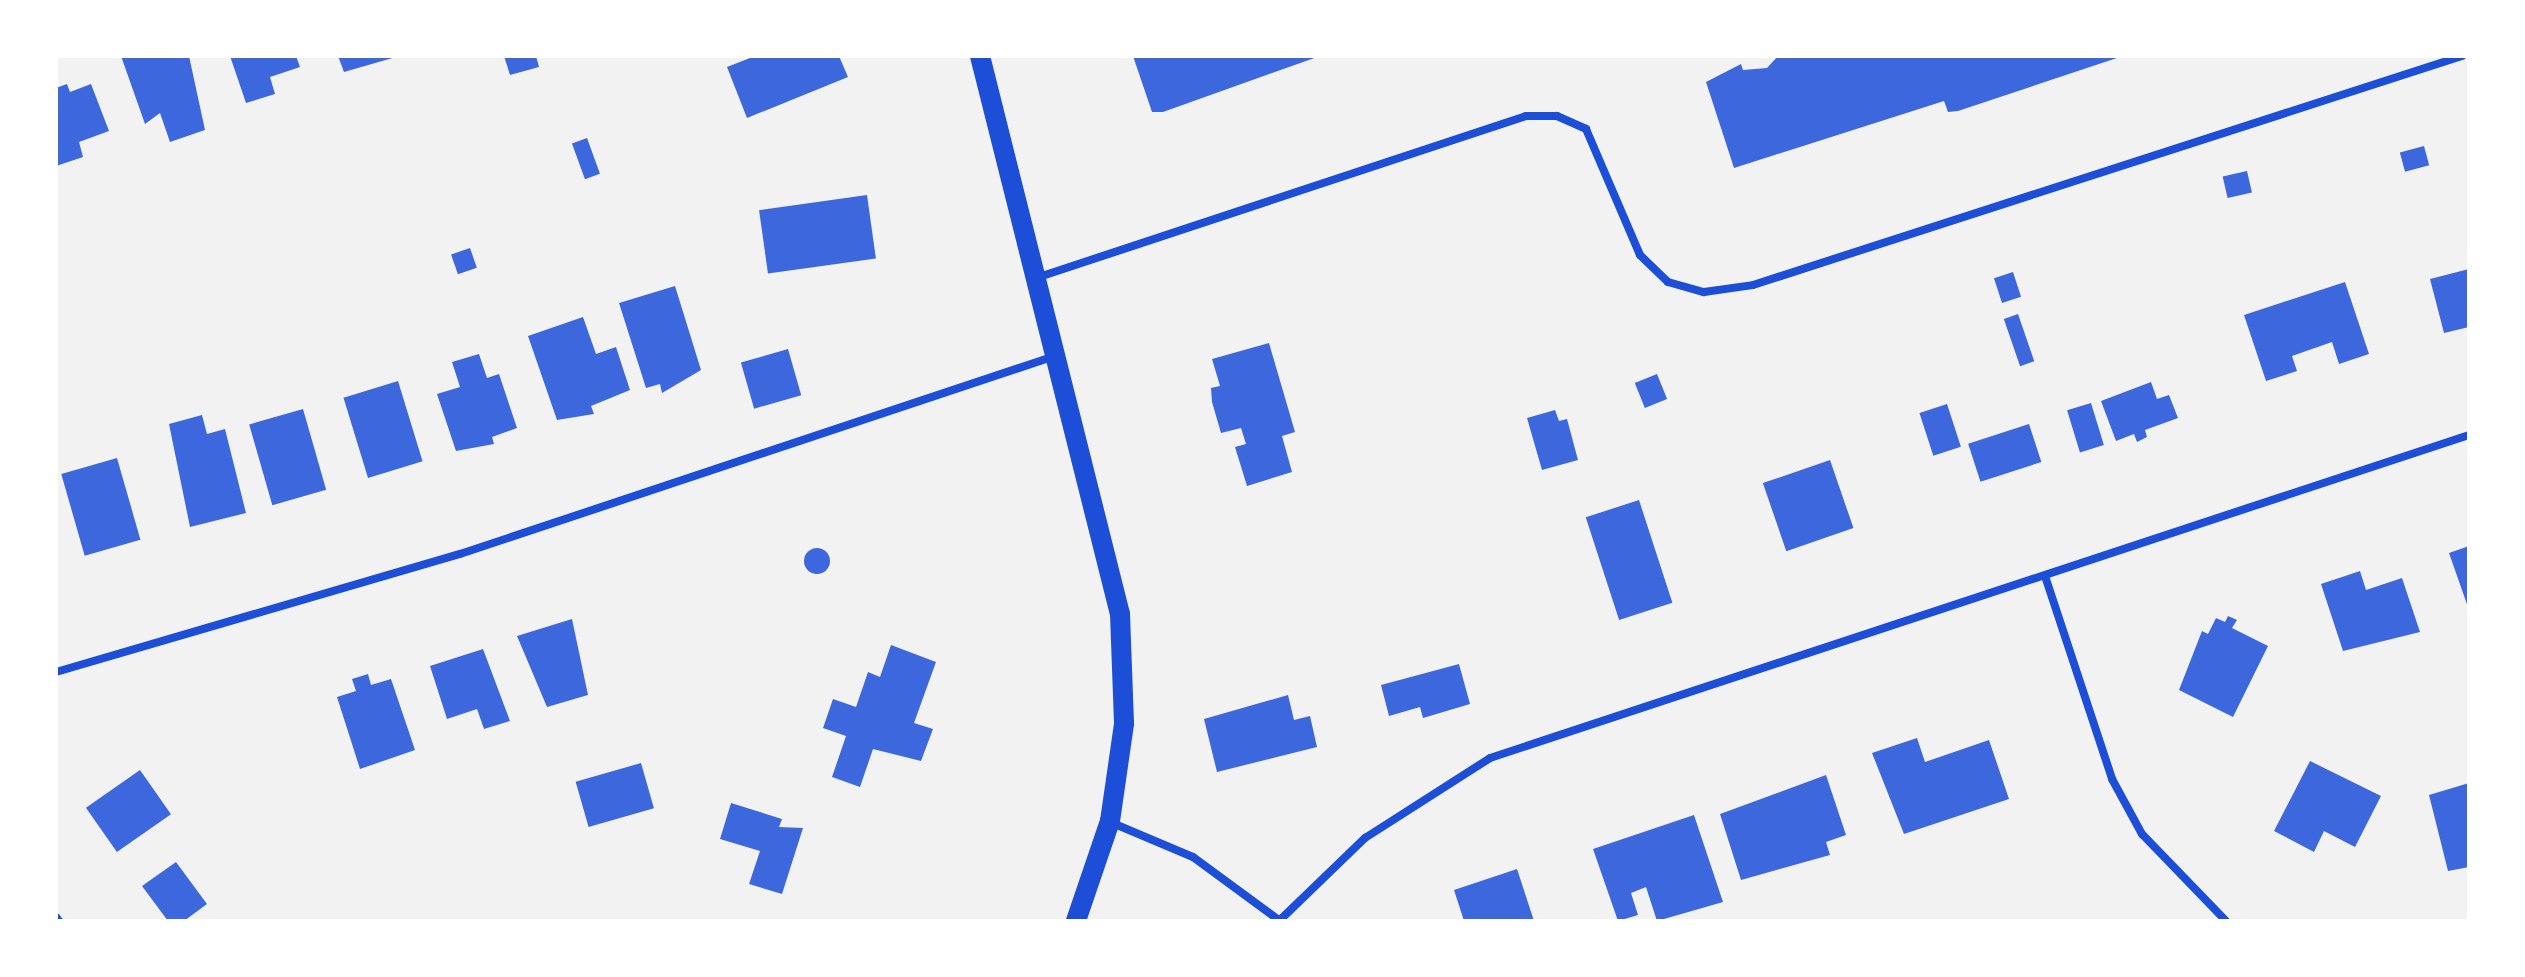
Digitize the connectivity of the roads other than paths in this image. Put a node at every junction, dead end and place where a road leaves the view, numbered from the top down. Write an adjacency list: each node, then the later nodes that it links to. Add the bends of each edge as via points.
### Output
1 (980, 56): 3 (main road)
2 (2462, 56): 3 (street, via 1753,285 1704,292 1668,282 1640,255 1586,129 1557,116 1526,116)
3 (1039, 277): 4 (main road)
4 (1059, 354): 7 (street, via 460,554); 8 (main road, via 1120,614 1124,724)
5 (2469, 435): 6 (street)
6 (2045, 576): 10 (street, via 1490,758 1365,838); 11 (street, via 2112,779 2142,834)
7 (56, 672)
8 (1110, 821): 9 (main road); 10 (street, via 1193,857)
9 (1076, 921)
10 (1279, 921)
11 (2226, 921)

